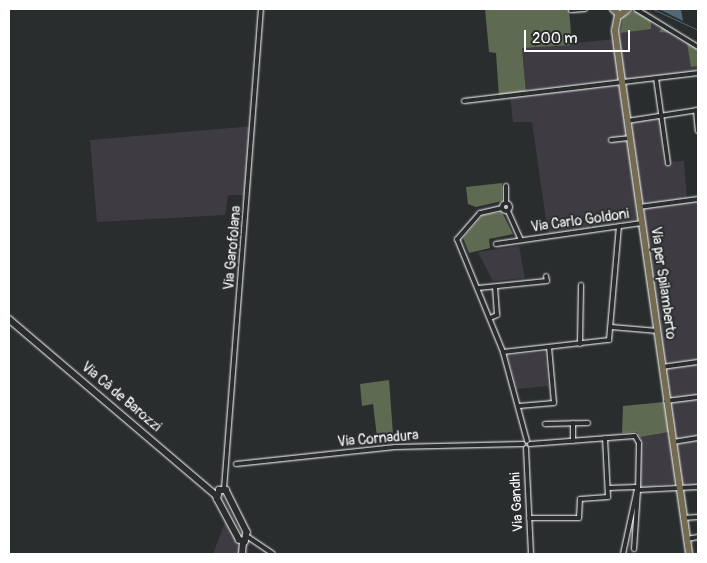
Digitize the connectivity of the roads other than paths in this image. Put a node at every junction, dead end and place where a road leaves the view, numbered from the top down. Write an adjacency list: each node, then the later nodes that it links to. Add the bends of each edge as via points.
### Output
1 (262, 9): 59 (street, Via Garofolana)
2 (585, 9): 6 (street)
3 (613, 9): 7 (main road)
4 (628, 9): 7 (main road)
5 (636, 9): 8 (street)
6 (571, 10)
7 (618, 15): 11 (main road, Via per Spilamberto, via 615,31)
8 (698, 47)
9 (698, 73): 10 (street)
10 (656, 78): 11 (street); 14 (street)
11 (622, 82): 12 (street); 15 (main road, Via per Spilamberto)
12 (464, 101)
13 (697, 110): 14 (street); 16 (street)
14 (662, 115): 15 (street); 19 (street)
15 (627, 121): 17 (main road, Via per Spilamberto)
16 (698, 131)
17 (629, 138): 18 (street); 23 (main road, Via per Spilamberto)
18 (611, 140)
19 (668, 163)
20 (506, 186): 22 (street, Via Carlo Goldoni)
21 (698, 199): 23 (street)
22 (506, 203): 24 (street); 25 (street, Via Carlo Goldoni)
23 (639, 207): 26 (main road, Via per Spilamberto)
24 (502, 208): 25 (street); 33 (street, via 480,213 457,239)
25 (508, 211): 28 (street, Via Carlo Goldoni)
26 (642, 224): 27 (street, Via Carlo Goldoni); 37 (main road, Via per Spilamberto)
27 (619, 226): 28 (street, Via Carlo Goldoni); 36 (street)
28 (521, 240): 29 (street, Via Carlo Goldoni)
29 (496, 244)
30 (546, 276): 32 (street, via 547,281)
31 (581, 285): 38 (street)
32 (495, 287): 33 (street); 34 (street, via 497,315)
33 (478, 288): 34 (street)
34 (490, 318): 40 (street)
35 (9, 319): 60 (street, Via Cà de Barozzi)
36 (611, 328): 37 (street); 38 (street, via 608,341)
37 (658, 331): 42 (main road, Via per Spilamberto)
38 (580, 344): 39 (street)
39 (550, 346): 40 (street); 45 (street, via 554,403)
40 (504, 352): 45 (street)
41 (698, 362): 42 (street)
42 (662, 367): 44 (main road, Via per Spilamberto)
43 (698, 397): 44 (street)
44 (666, 401): 52 (main road, Via per Spilamberto)
45 (519, 406): 53 (street)
46 (588, 423): 48 (street)
47 (545, 424): 48 (street)
48 (573, 424): 51 (street)
49 (605, 438): 51 (street, Via Cornadura); 56 (street); 57 (street, Via Cornadura, via 638,438)
50 (698, 438): 52 (street)
51 (574, 441): 53 (street, Via Cornadura)
52 (672, 442): 58 (main road, Via per Spilamberto)
53 (527, 443): 54 (street, Via Cornadura, via 395,447); 62 (street, Via Gandhi)
54 (236, 464)
55 (698, 487): 58 (street)
56 (608, 488): 57 (street); 62 (street, via 607,498 580,499 579,518)
57 (637, 488): 58 (street); 68 (street); 72 (street)
58 (679, 488): 63 (main road, Via per Spilamberto)
59 (224, 489): 60 (street); 64 (street)
60 (217, 496): 67 (street)
61 (698, 516): 63 (street)
62 (529, 518): 71 (street, Via Gandhi)
63 (683, 518): 66 (main road, Via per Spilamberto)
64 (248, 537): 67 (street); 70 (street)
65 (698, 537): 66 (street)
66 (686, 539): 73 (main road, Via per Spilamberto)
67 (242, 543): 69 (street)
68 (634, 549)
69 (242, 554)
70 (273, 554)
71 (531, 554)
72 (623, 554)
73 (689, 554)

